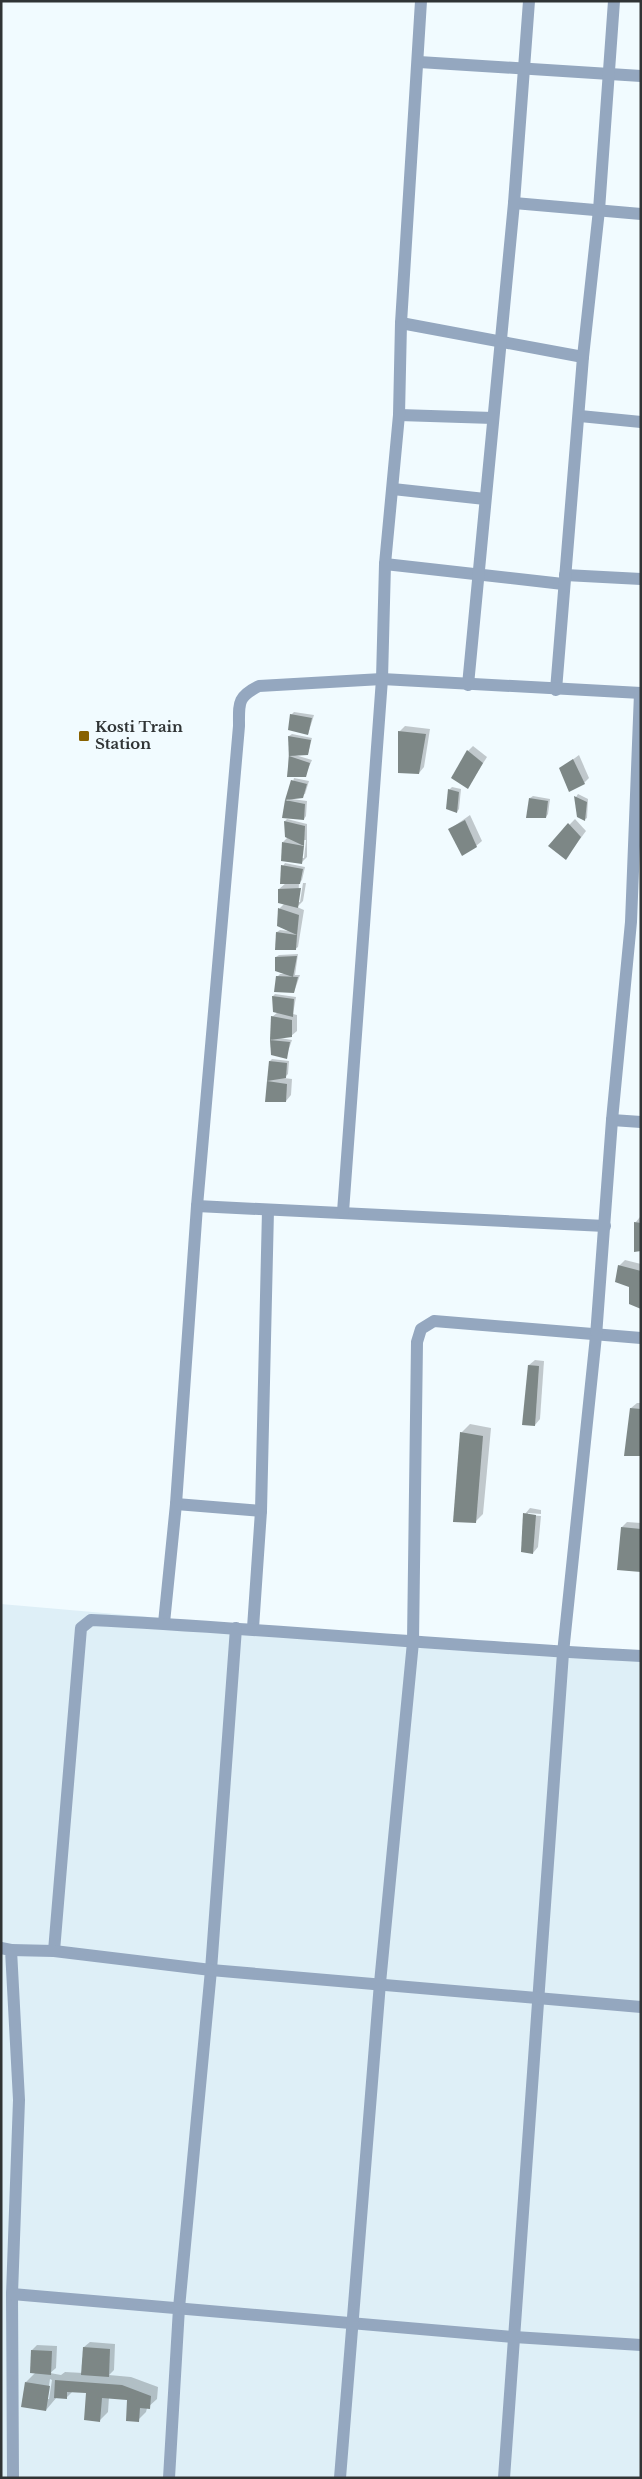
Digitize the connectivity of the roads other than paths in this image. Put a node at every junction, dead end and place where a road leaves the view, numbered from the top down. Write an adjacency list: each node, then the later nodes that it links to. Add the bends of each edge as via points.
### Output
1 (421, 1): 4 (street)
2 (529, 1): 5 (street)
3 (614, 1): 6 (street)
4 (418, 62): 5 (street); 11 (street)
5 (523, 69): 6 (street); 8 (street)
6 (607, 74): 7 (street); 9 (street)
7 (641, 76)
8 (514, 203): 9 (street); 12 (street)
9 (599, 210): 10 (street); 13 (street)
10 (641, 214)
11 (401, 324): 12 (street); 14 (street)
12 (500, 343): 13 (street); 16 (street)
13 (583, 358): 15 (street)
14 (399, 415): 16 (street); 18 (street)
15 (580, 416): 17 (street); 22 (street)
16 (493, 418): 19 (street)
17 (641, 422)
18 (393, 489): 19 (street); 20 (street)
19 (485, 499): 21 (street)
20 (385, 564): 21 (street); 24 (street)
21 (478, 574): 22 (street); 25 (street)
22 (564, 579): 23 (street); 26 (street)
23 (641, 579)
24 (382, 679): 25 (street); 31 (street, via 259,686 246,692 238,702 239,726); 33 (street)
25 (468, 685): 26 (street)
26 (556, 690): 27 (street)
27 (640, 693): 28 (street)
28 (636, 922): 29 (street)
29 (612, 1120): 30 (street); 34 (street)
30 (641, 1122)
31 (196, 1206): 32 (street); 37 (street)
32 (268, 1210): 33 (street); 38 (street)
33 (343, 1212): 34 (street)
34 (605, 1226): 35 (street)
35 (596, 1336): 36 (street); 42 (street, via 434,1321 421,1329 417,1342); 43 (street)
36 (641, 1338)
37 (176, 1504): 38 (street); 39 (street)
38 (262, 1511): 41 (street)
39 (164, 1623): 40 (street); 46 (street, via 91,1620 81,1628)
40 (236, 1628): 41 (street); 47 (street)
41 (253, 1628): 42 (street)
42 (413, 1642): 43 (street); 48 (street)
43 (563, 1653): 44 (street); 49 (street)
44 (641, 1656)
45 (6, 1949): 46 (street); 51 (street, via 19,2100)
46 (54, 1951): 47 (street)
47 (211, 1970): 48 (street); 52 (street)
48 (380, 1983): 49 (street); 53 (street)
49 (537, 1998): 50 (street); 54 (street)
50 (641, 2007)
51 (12, 2294): 52 (street); 56 (street)
52 (179, 2308): 53 (street); 57 (street)
53 (352, 2322): 54 (street); 58 (street)
54 (514, 2337): 55 (street); 59 (street)
55 (641, 2345)
56 (13, 2478)
57 (169, 2478)
58 (340, 2478)
59 (504, 2478)

